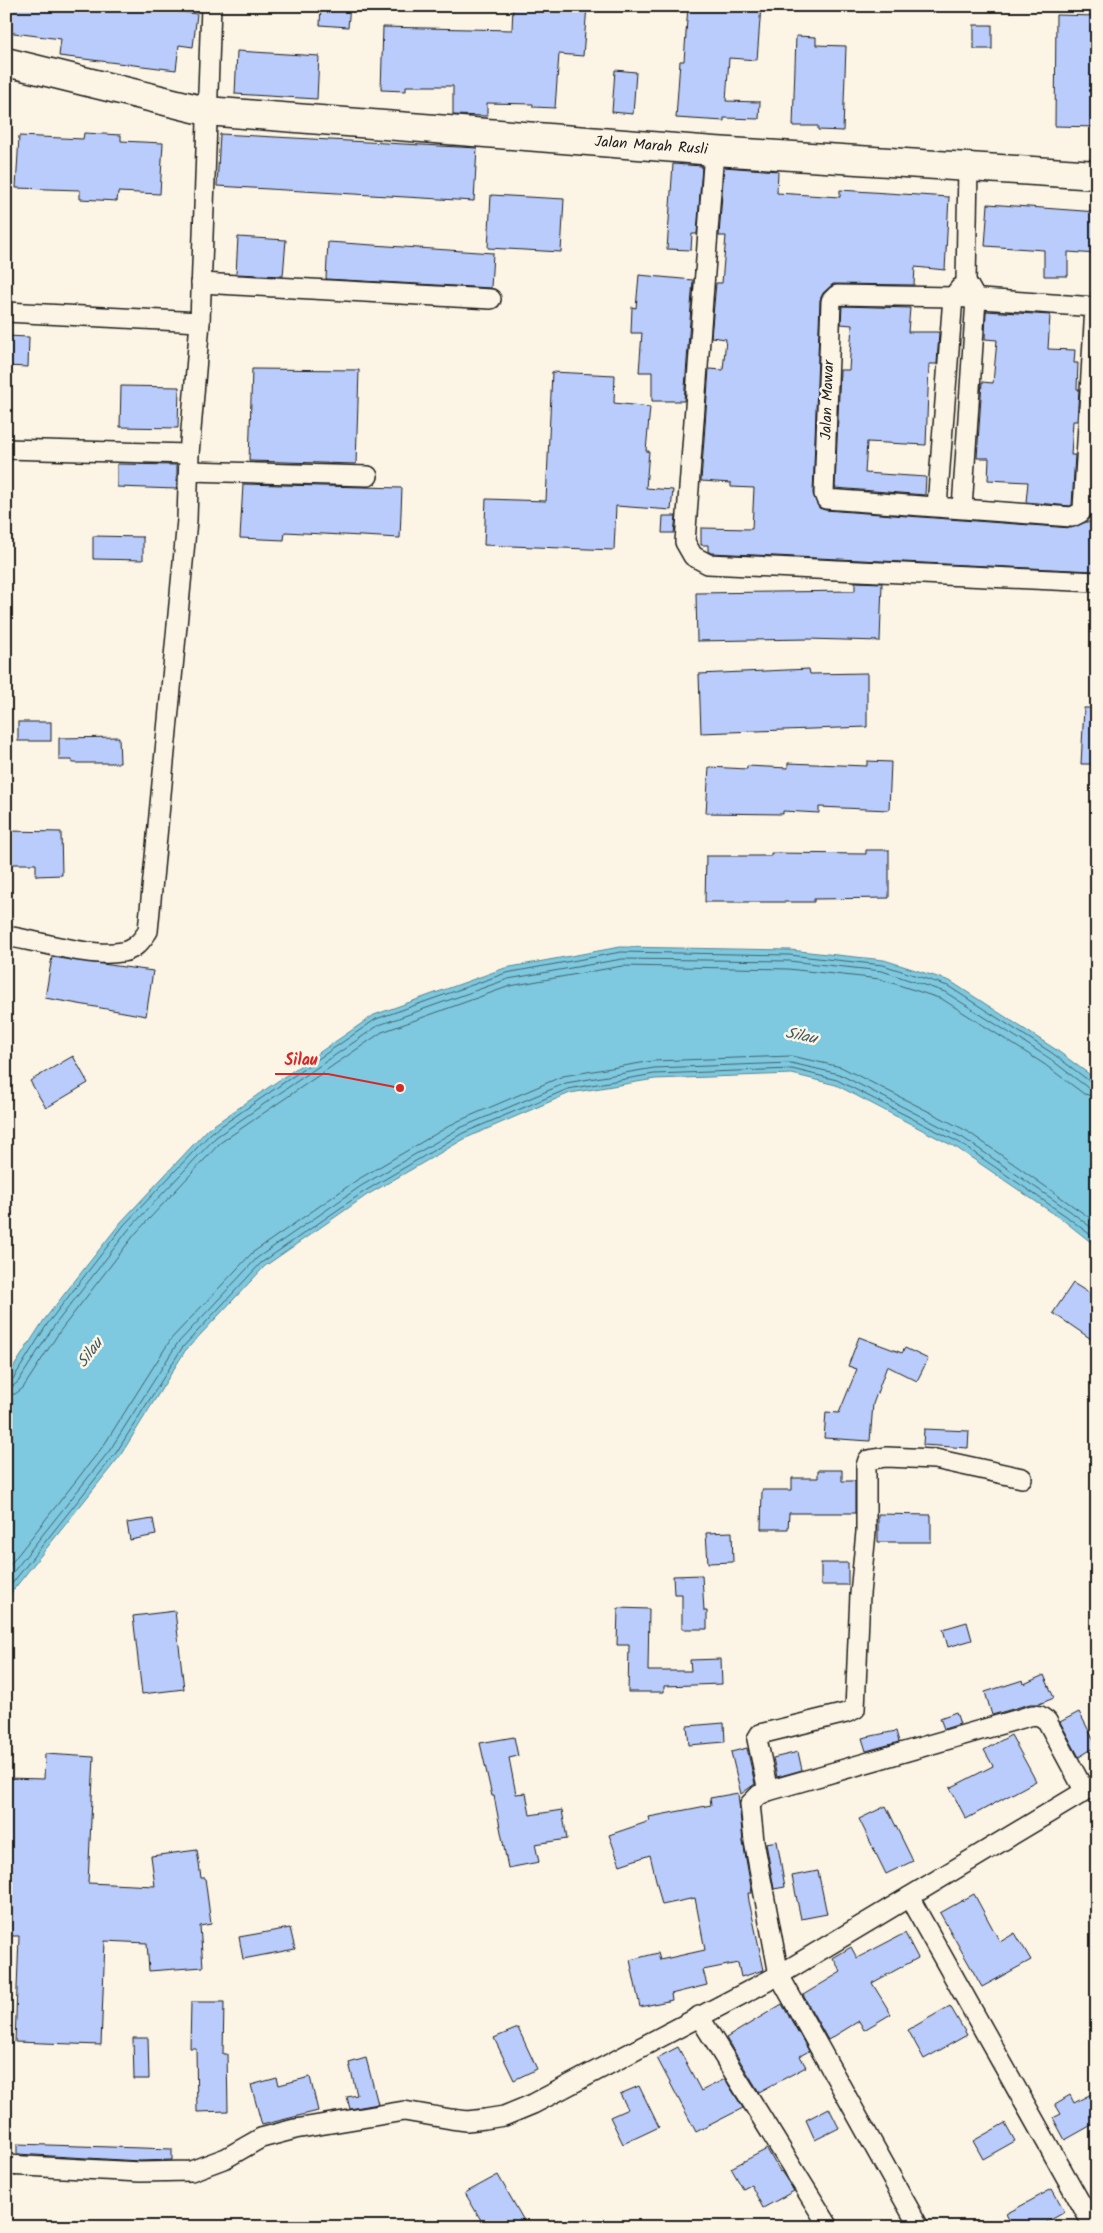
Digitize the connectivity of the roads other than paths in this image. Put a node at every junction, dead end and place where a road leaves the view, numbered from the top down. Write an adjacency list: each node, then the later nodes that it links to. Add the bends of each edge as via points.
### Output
1 (211, 6): 3 (street)
2 (6, 62): 3 (main road, Jalan Marah Rusli)
3 (206, 111): 4 (main road, Jalan Marah Rusli); 8 (street)
4 (714, 151): 5 (main road, Jalan Marah Rusli); 19 (street, via 685,542 694,556 708,564)
5 (968, 167): 6 (main road, Jalan Marah Rusli); 7 (street)
6 (1097, 175)
7 (966, 281): 9 (street); 11 (street)
8 (202, 283): 10 (street); 13 (street)
9 (953, 297): 11 (street); 17 (street); 17 (street, Jalan Mawar, via 838,295 831,301 826,500)
10 (491, 299)
11 (976, 299): 18 (street); 18 (street, via 1094,307 1083,509 1072,516)
12 (6, 312): 13 (street)
13 (200, 322): 15 (street)
14 (6, 449): 15 (street)
15 (189, 463): 16 (street); 20 (street, via 187,520 148,931 139,944 123,952 93,952)
16 (368, 476)
17 (937, 506): 18 (street)
18 (962, 508)
19 (1097, 582)
20 (6, 936)
21 (1022, 1478): 23 (street, via 935,1459 886,1457 868,1460 855,1709 760,1734 757,1739)
22 (1091, 1787): 23 (street, via 1047,1721 1033,1715); 24 (street)
23 (768, 1791): 25 (street, via 753,1799 750,1809)
24 (909, 1898): 25 (street); 30 (street)
25 (780, 1974): 26 (street); 29 (street)
26 (699, 2016): 27 (street, via 504,2116 467,2121 415,2112 393,2112 295,2129 261,2138 226,2158 191,2171 140,2172); 28 (street)
27 (6, 2165)
28 (829, 2227)
29 (919, 2227)
30 (1094, 2227)

